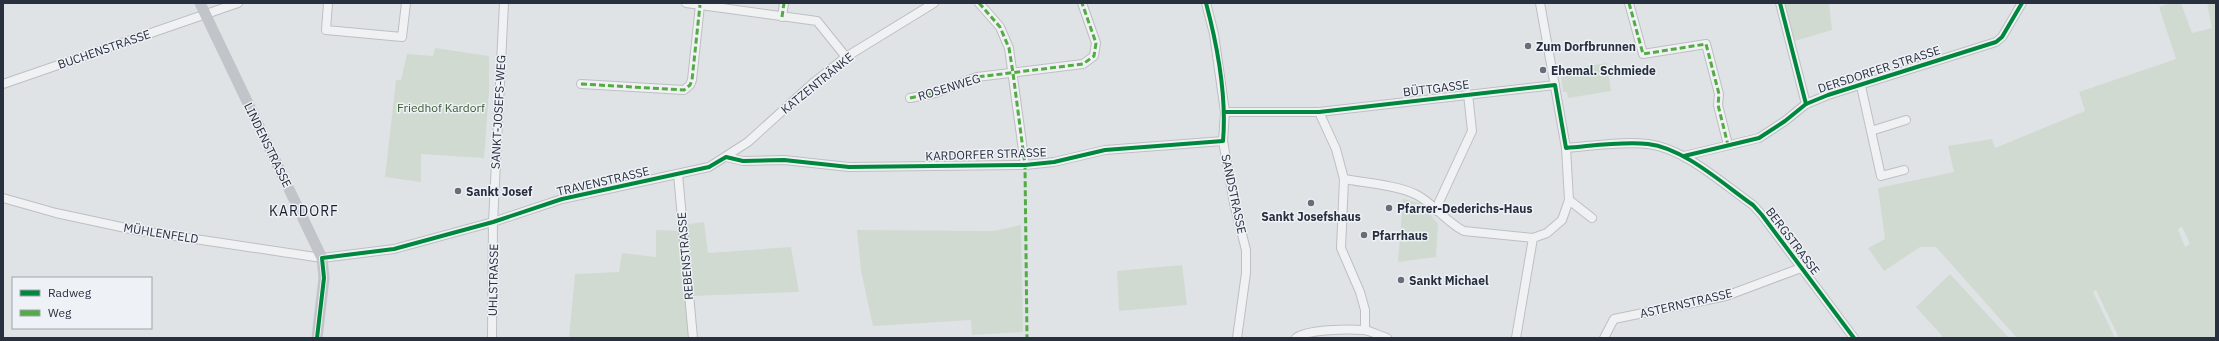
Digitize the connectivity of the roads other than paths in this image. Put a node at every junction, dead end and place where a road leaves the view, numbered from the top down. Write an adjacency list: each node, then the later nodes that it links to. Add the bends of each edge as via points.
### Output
1 (200, 3): 17 (street, LINDENSTRASSE)
2 (238, 3): 17 (street, BUCHENSTRASSE)
3 (328, 3): 4 (street, via 326,30 402,37)
4 (406, 3)
5 (504, 3): 45 (street, SANKT-JOSEFS-WEG)
6 (686, 3): 16 (street)
7 (784, 3): 18 (street)
8 (934, 3): 19 (street, KATZENTRÄNKE)
9 (979, 3): 20 (street, via 1000,27 1009,48)
10 (1082, 3): 20 (street, ROSENWEG, via 1096,43 1094,56 1083,64)
11 (1206, 3): 28 (street, SANDSTRASSE, via 1214,34)
12 (1540, 3): 23 (street)
13 (1629, 3): 33 (street, via 1643,54 1706,44 1719,94 1718,105)
14 (1780, 3): 27 (street)
15 (2022, 3): 24 (street, DERSDORFER STRASSE, via 1996,42)
16 (700, 5): 18 (street); 22 (street, via 692,80 684,90)
17 (204, 14): 21 (street, BUCHENSTRASSE); 47 (street, LINDENSTRASSE)
18 (782, 17): 19 (street, via 817,21)
19 (846, 57): 36 (street, KATZENTRÄNKE, via 748,142)
20 (1013, 73): 26 (street, ROSENWEG, via 977,77 935,93); 37 (street)
21 (3, 84)
22 (581, 84)
23 (1555, 85): 25 (street, BÜTTGASSE); 34 (street)
24 (1861, 86): 27 (street, DERSDORFER STRASSE); 31 (street, DERSDORFER STRASSE)
25 (1468, 94): 29 (street, BÜTTGASSE); 43 (street, via 1472,131)
26 (910, 98)
27 (1806, 104): 33 (street, DERSDORFER STRASSE, via 1786,121 1759,138)
28 (1225, 112): 29 (street, BÜTTGASSE); 32 (street, SANDSTRASSE)
29 (1319, 112): 40 (street, via 1336,149)
30 (1906, 120): 31 (street)
31 (1871, 131): 38 (street, DERSDORFER STRASSE, via 1881,176)
32 (1223, 141): 37 (street, KARDORFER STRASSE, via 1105,150 1054,162); 53 (street, SANDSTRASSE, via 1234,203 1246,250 1246,273)
33 (1728, 145): 35 (street, DERSDORFER STRASSE)
34 (1566, 148): 35 (street, BERGSTRASSE, via 1648,144 1670,149); 42 (street)
35 (1684, 156): 48 (street, BERGSTRASSE, via 1753,205)
36 (726, 157): 37 (street, KARDORFER STRASSE, via 743,161 784,160 843,166); 39 (street, TRAVENSTRASSE, via 709,167)
37 (1024, 165)
38 (1904, 170)
39 (678, 174): 45 (street, TRAVENSTRASSE, via 562,199); 52 (street, REBENSTRASSE)
40 (1344, 179): 43 (street, via 1418,195); 49 (street, via 1341,248 1360,292 1365,310)
41 (3, 198): 47 (street, MÜHLENFELD, via 56,213 135,230)
42 (1569, 200): 44 (street); 46 (street, via 1562,220 1547,233)
43 (1437, 211): 46 (street, via 1464,231)
44 (1592, 218)
45 (494, 222): 47 (street, TRAVENSTRASSE, via 394,249); 51 (street, UHLSTRASSE)
46 (1533, 238): 56 (street)
47 (322, 258): 50 (street, LINDENSTRASSE, via 324,278)
48 (1801, 268): 57 (street, ASTERNSTRASSE, via 1726,296 1614,319); 58 (street, BERGSTRASSE)
49 (1365, 330): 54 (street, via 1324,331 1299,335); 55 (street)
50 (317, 338)
51 (492, 338)
52 (693, 338)
53 (1237, 338)
54 (1296, 338)
55 (1387, 338)
56 (1516, 338)
57 (1604, 338)
58 (1854, 338)

